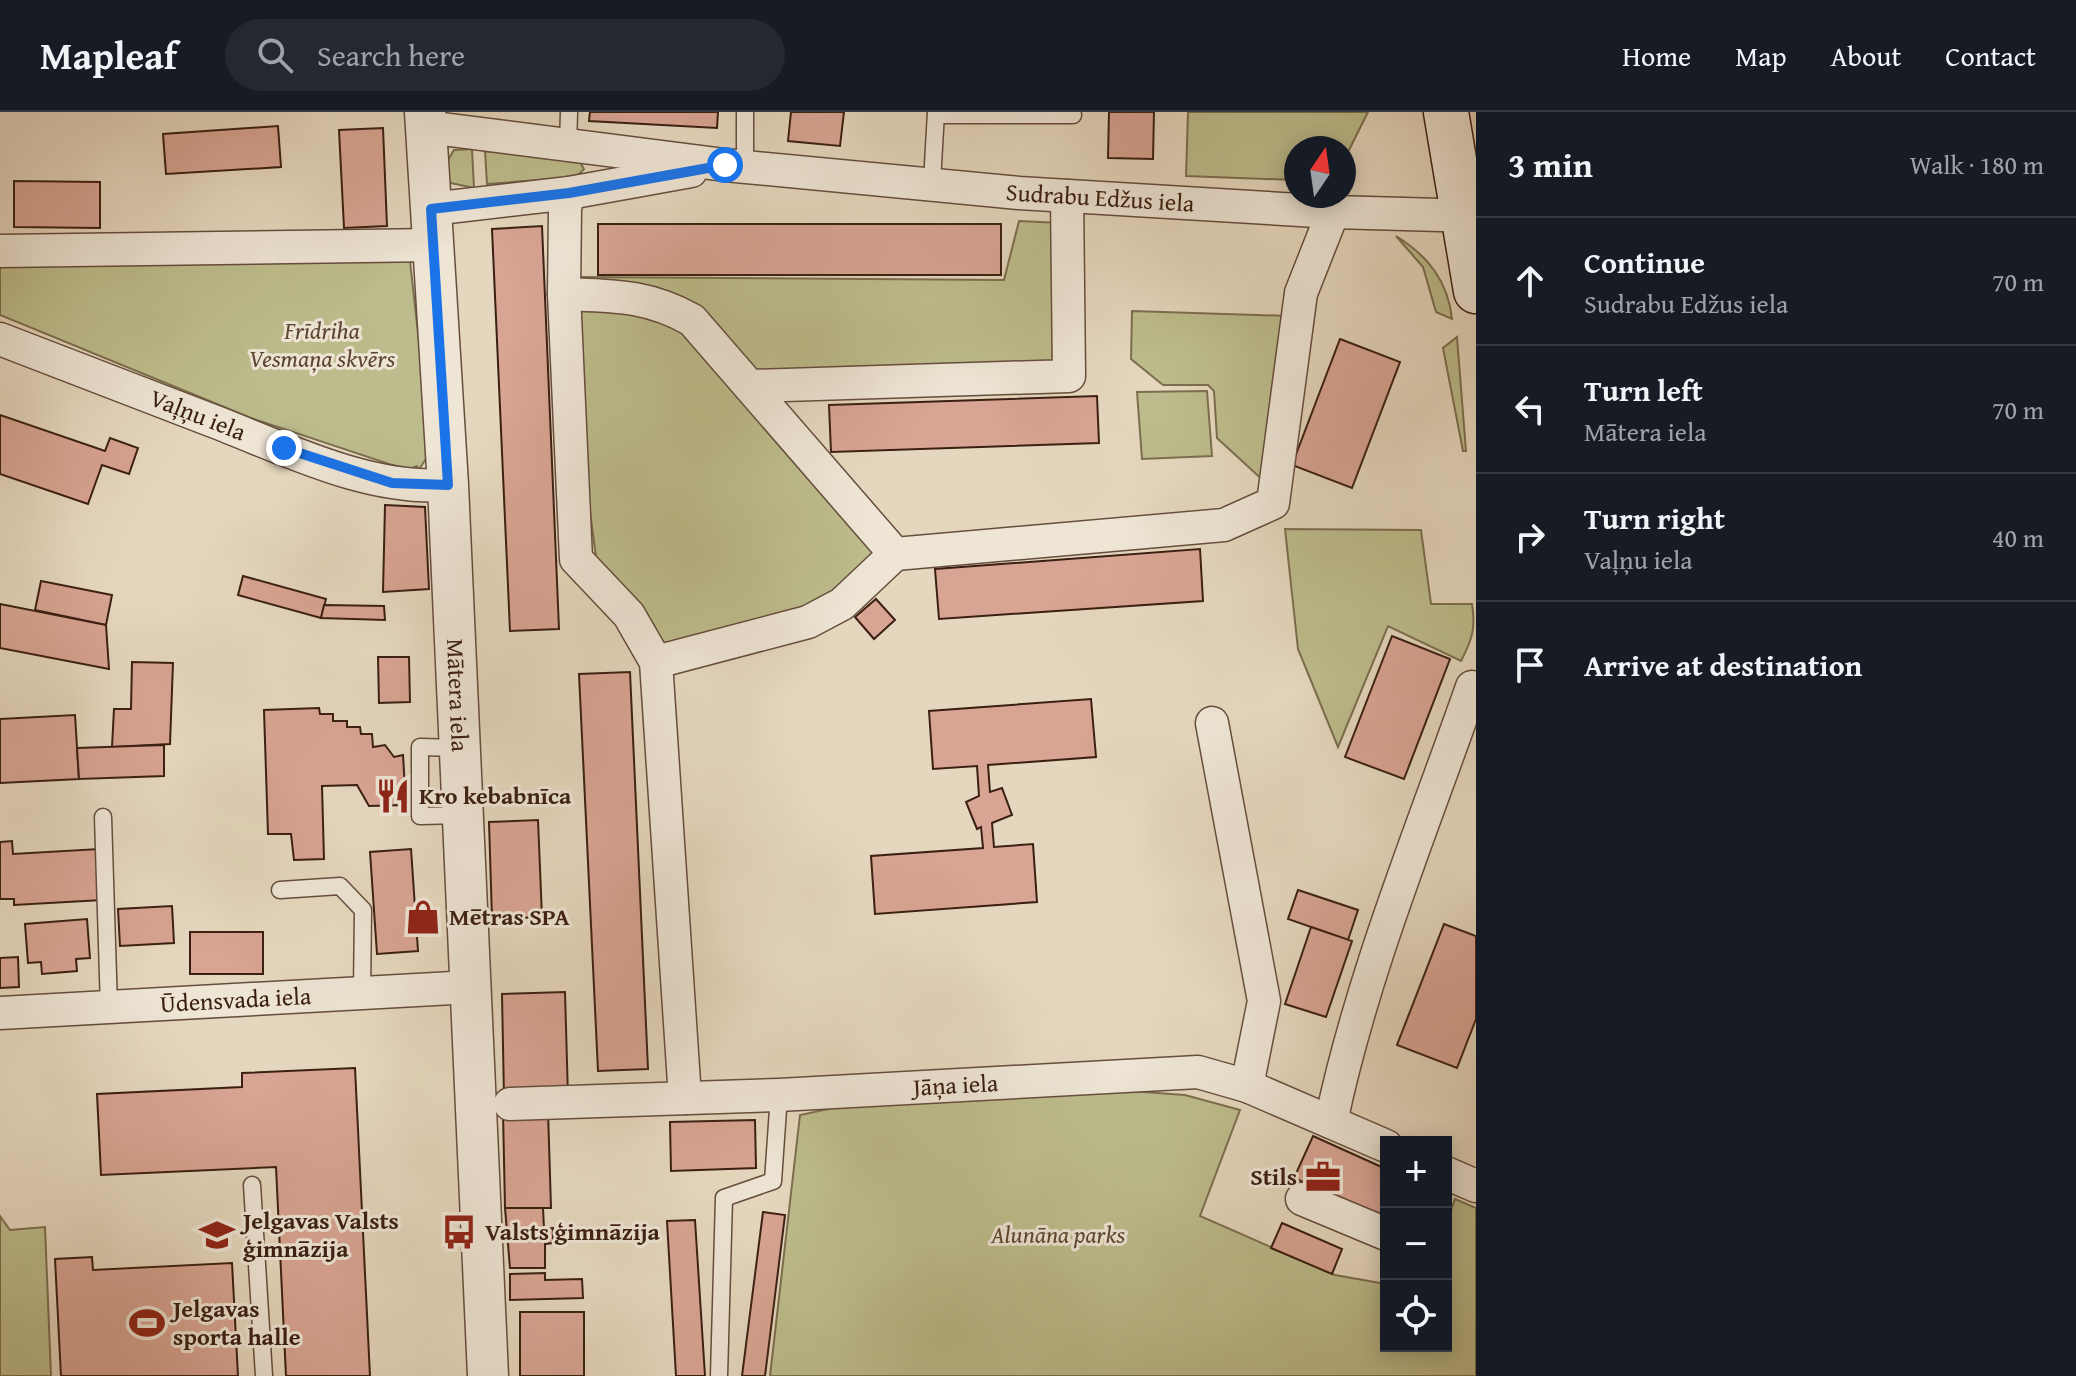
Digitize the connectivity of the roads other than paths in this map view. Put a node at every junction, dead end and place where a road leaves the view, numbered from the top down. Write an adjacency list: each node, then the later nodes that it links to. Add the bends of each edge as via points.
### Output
1 (569, 112): 7 (lane)
2 (745, 112): 8 (lane)
3 (1446, 112): 13 (main road)
4 (936, 114): 5 (lane); 9 (lane)
5 (1073, 115)
6 (425, 120): 7 (street, Sudrabu Edžus iela); 14 (street, Mātera iela)
7 (568, 146): 8 (street, Sudrabu Edžus iela)
8 (735, 165): 9 (street, Sudrabu Edžus iela); 10 (street, Sudrabu Edžus iela)
9 (932, 182): 11 (street, Sudrabu Edžus iela)
10 (569, 193): 14 (street, Sudrabu Edžus iela); 17 (street)
11 (1067, 196): 12 (street, Sudrabu Edžus iela); 19 (street, via 1069,376)
12 (1333, 212): 13 (street, Sudrabu Edžus iela); 21 (street, via 1301,293 1273,503 1224,525)
13 (1470, 216): 16 (main road)
14 (432, 227): 15 (street); 20 (street, Mātera iela)
15 (0, 251)
16 (1476, 291)
17 (564, 294): 19 (street, via 640,298 668,306 692,320); 22 (street, via 576,559 629,615)
18 (0, 339): 20 (street, Vaļņu iela, via 373,478)
19 (752, 386): 21 (street)
20 (448, 485): 27 (street, Mātera iela)
21 (895, 554): 22 (street, via 842,604 808,622)
22 (656, 662): 33 (street)
23 (1472, 687): 35 (street, via 1400,889)
24 (1212, 723): 31 (street, via 1264,1001)
25 (103, 817): 29 (lane)
26 (280, 890): 28 (lane, via 340,886 363,910)
27 (471, 987): 28 (street, Ūdensvada iela); 43 (street, Mātera iela)
28 (362, 993): 29 (street, Ūdensvada iela)
29 (109, 1008): 30 (street, Ūdensvada iela)
30 (0, 1013)
31 (1247, 1086): 32 (street, Jāņa iela, via 1198,1072); 35 (street, Jāņa iela)
32 (779, 1095): 33 (street, Jāņa iela); 44 (lane, via 773,1181 724,1198)
33 (685, 1098): 34 (street, Jāņa iela)
34 (510, 1104)
35 (1331, 1122): 36 (street, Jāņa iela)
36 (1380, 1143)
37 (1452, 1176): 39 (street)
38 (252, 1185): 42 (lane)
39 (1476, 1186)
40 (1302, 1199): 41 (street)
41 (1380, 1232)
42 (264, 1376)
43 (488, 1376)
44 (719, 1376)

